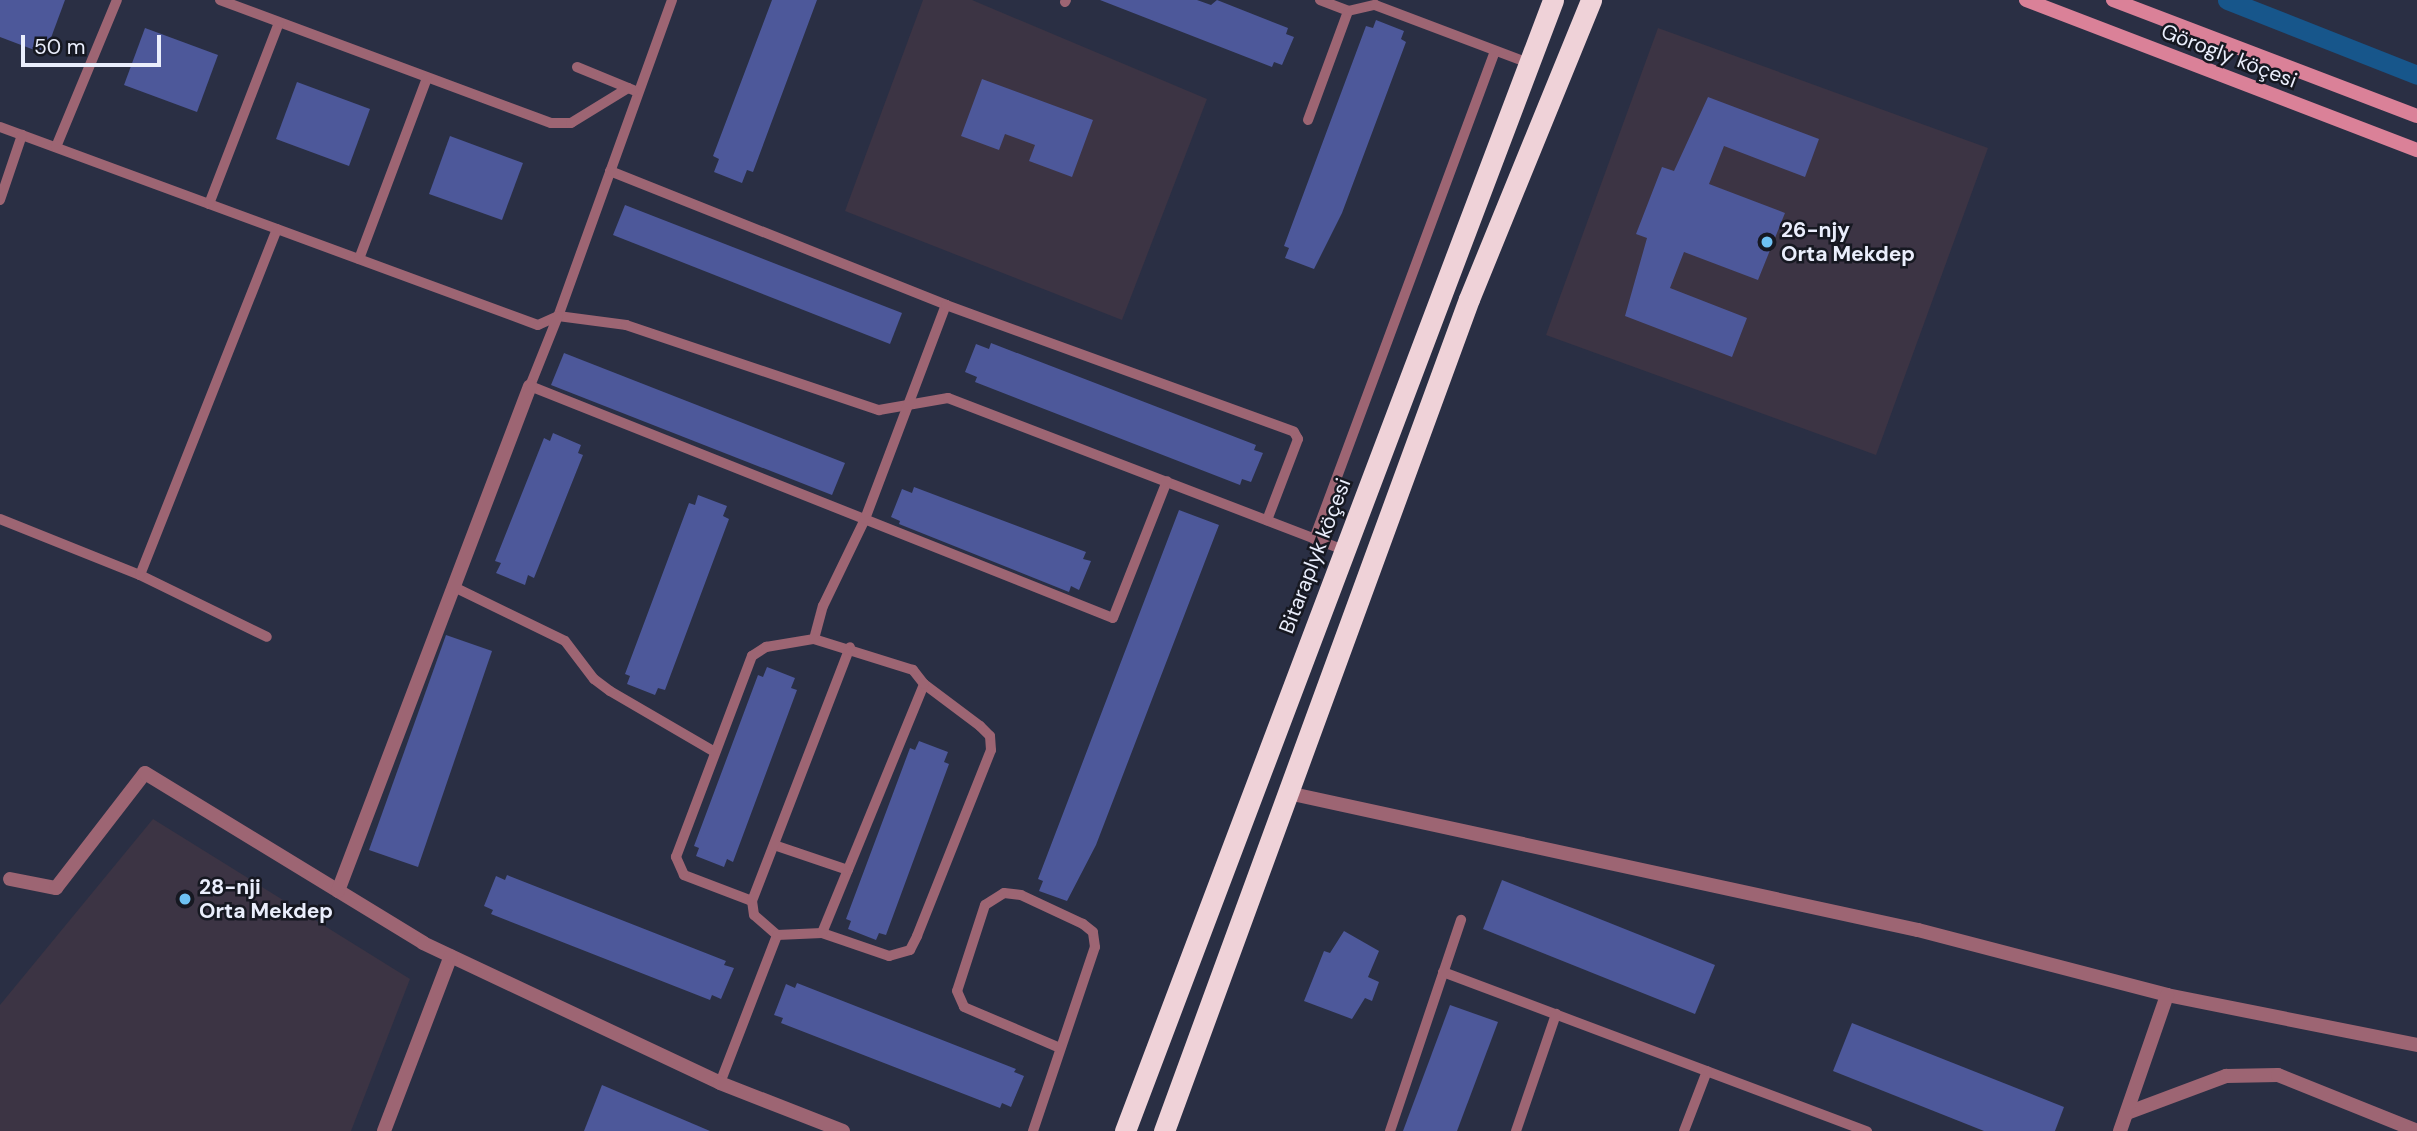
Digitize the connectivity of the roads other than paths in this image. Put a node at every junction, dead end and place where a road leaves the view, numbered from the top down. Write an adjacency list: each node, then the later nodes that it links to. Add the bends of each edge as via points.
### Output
1 (117, 0): 20 (lane)
2 (220, 0): 10 (lane)
3 (672, 0): 15 (lane)
4 (1320, 0): 9 (lane)
5 (1553, 0): 12 (highway, Bitaraplyk köçesi)
6 (1591, 0): 44 (highway, via 1469,299)
7 (2026, 0): 21 (main road, Görogly köçesi)
8 (2113, 0): 16 (main road, Görogly köçesi)
9 (1348, 11): 11 (lane, via 1375,5); 17 (lane)
10 (279, 23): 14 (lane); 24 (lane)
11 (1495, 51): 12 (lane); 35 (lane)
12 (1526, 62): 36 (highway, Bitaraplyk köçesi)
13 (577, 67): 15 (lane)
14 (428, 78): 15 (lane, via 561,125); 26 (lane)
15 (633, 90): 22 (lane)
16 (2417, 116)
17 (1308, 120)
18 (0, 127): 19 (lane)
19 (22, 135): 20 (lane); 23 (lane)
20 (56, 148): 24 (lane)
21 (2417, 150)
22 (610, 171): 27 (lane); 28 (lane)
23 (0, 200)
24 (209, 204): 25 (lane)
25 (277, 229): 26 (lane); 37 (lane)
26 (359, 259): 28 (lane, via 538,325)
27 (946, 305): 30 (lane); 34 (lane, via 1294,432 1298,439)
28 (558, 316): 29 (lane); 30 (lane, via 626,325 879,410)
29 (530, 386): 33 (lane); 38 (street)
30 (909, 405): 31 (lane, via 948,398); 33 (lane)
31 (1167, 481): 33 (lane, via 1113,618); 34 (lane)
32 (0, 519): 37 (lane)
33 (865, 519): 40 (lane, via 823,606)
34 (1267, 520): 35 (lane)
35 (1314, 539): 36 (lane)
36 (1343, 550): 65 (highway, Bitaraplyk köçesi)
37 (140, 575): 39 (lane)
38 (454, 587): 43 (lane, via 565,641 610,691); 48 (street)
39 (267, 636)
40 (814, 639): 41 (lane); 43 (lane, via 783,642 752,656)
41 (850, 647): 42 (lane, via 913,670); 45 (lane)
42 (924, 684): 46 (lane); 51 (lane, via 981,726 990,736 990,750 917,936 910,950 889,956)
43 (716, 752): 49 (lane, via 676,857 684,875)
44 (1288, 793): 55 (street, via 1917,930); 66 (highway)
45 (774, 845): 46 (lane); 49 (lane)
46 (848, 870): 51 (lane)
47 (5, 875): 48 (street, via 56,888 145,773)
48 (338, 891): 53 (street)
49 (752, 901): 52 (lane, via 754,915)
50 (1461, 920): 54 (lane)
51 (822, 933): 52 (lane)
52 (777, 935): 60 (lane)
53 (451, 956): 60 (street); 62 (street)
54 (1443, 972): 56 (lane); 67 (lane)
55 (2167, 995): 57 (street); 61 (street)
56 (1556, 1014): 59 (lane); 68 (lane)
57 (2417, 1045)
58 (1060, 1048): 58 (lane, via 964,1007 957,991 985,905 1004,893 1021,895 1093,932 1095,947); 64 (lane)
59 (1707, 1071): 69 (lane); 70 (lane)
60 (720, 1083): 63 (street)
61 (2127, 1113): 71 (street); 72 (street, via 2226,1076 2278,1075)
62 (384, 1131)
63 (843, 1131)
64 (1033, 1131)
65 (1125, 1131)
66 (1164, 1131)
67 (1390, 1131)
68 (1516, 1131)
69 (1684, 1131)
70 (1867, 1131)
71 (2120, 1131)
72 (2417, 1131)

